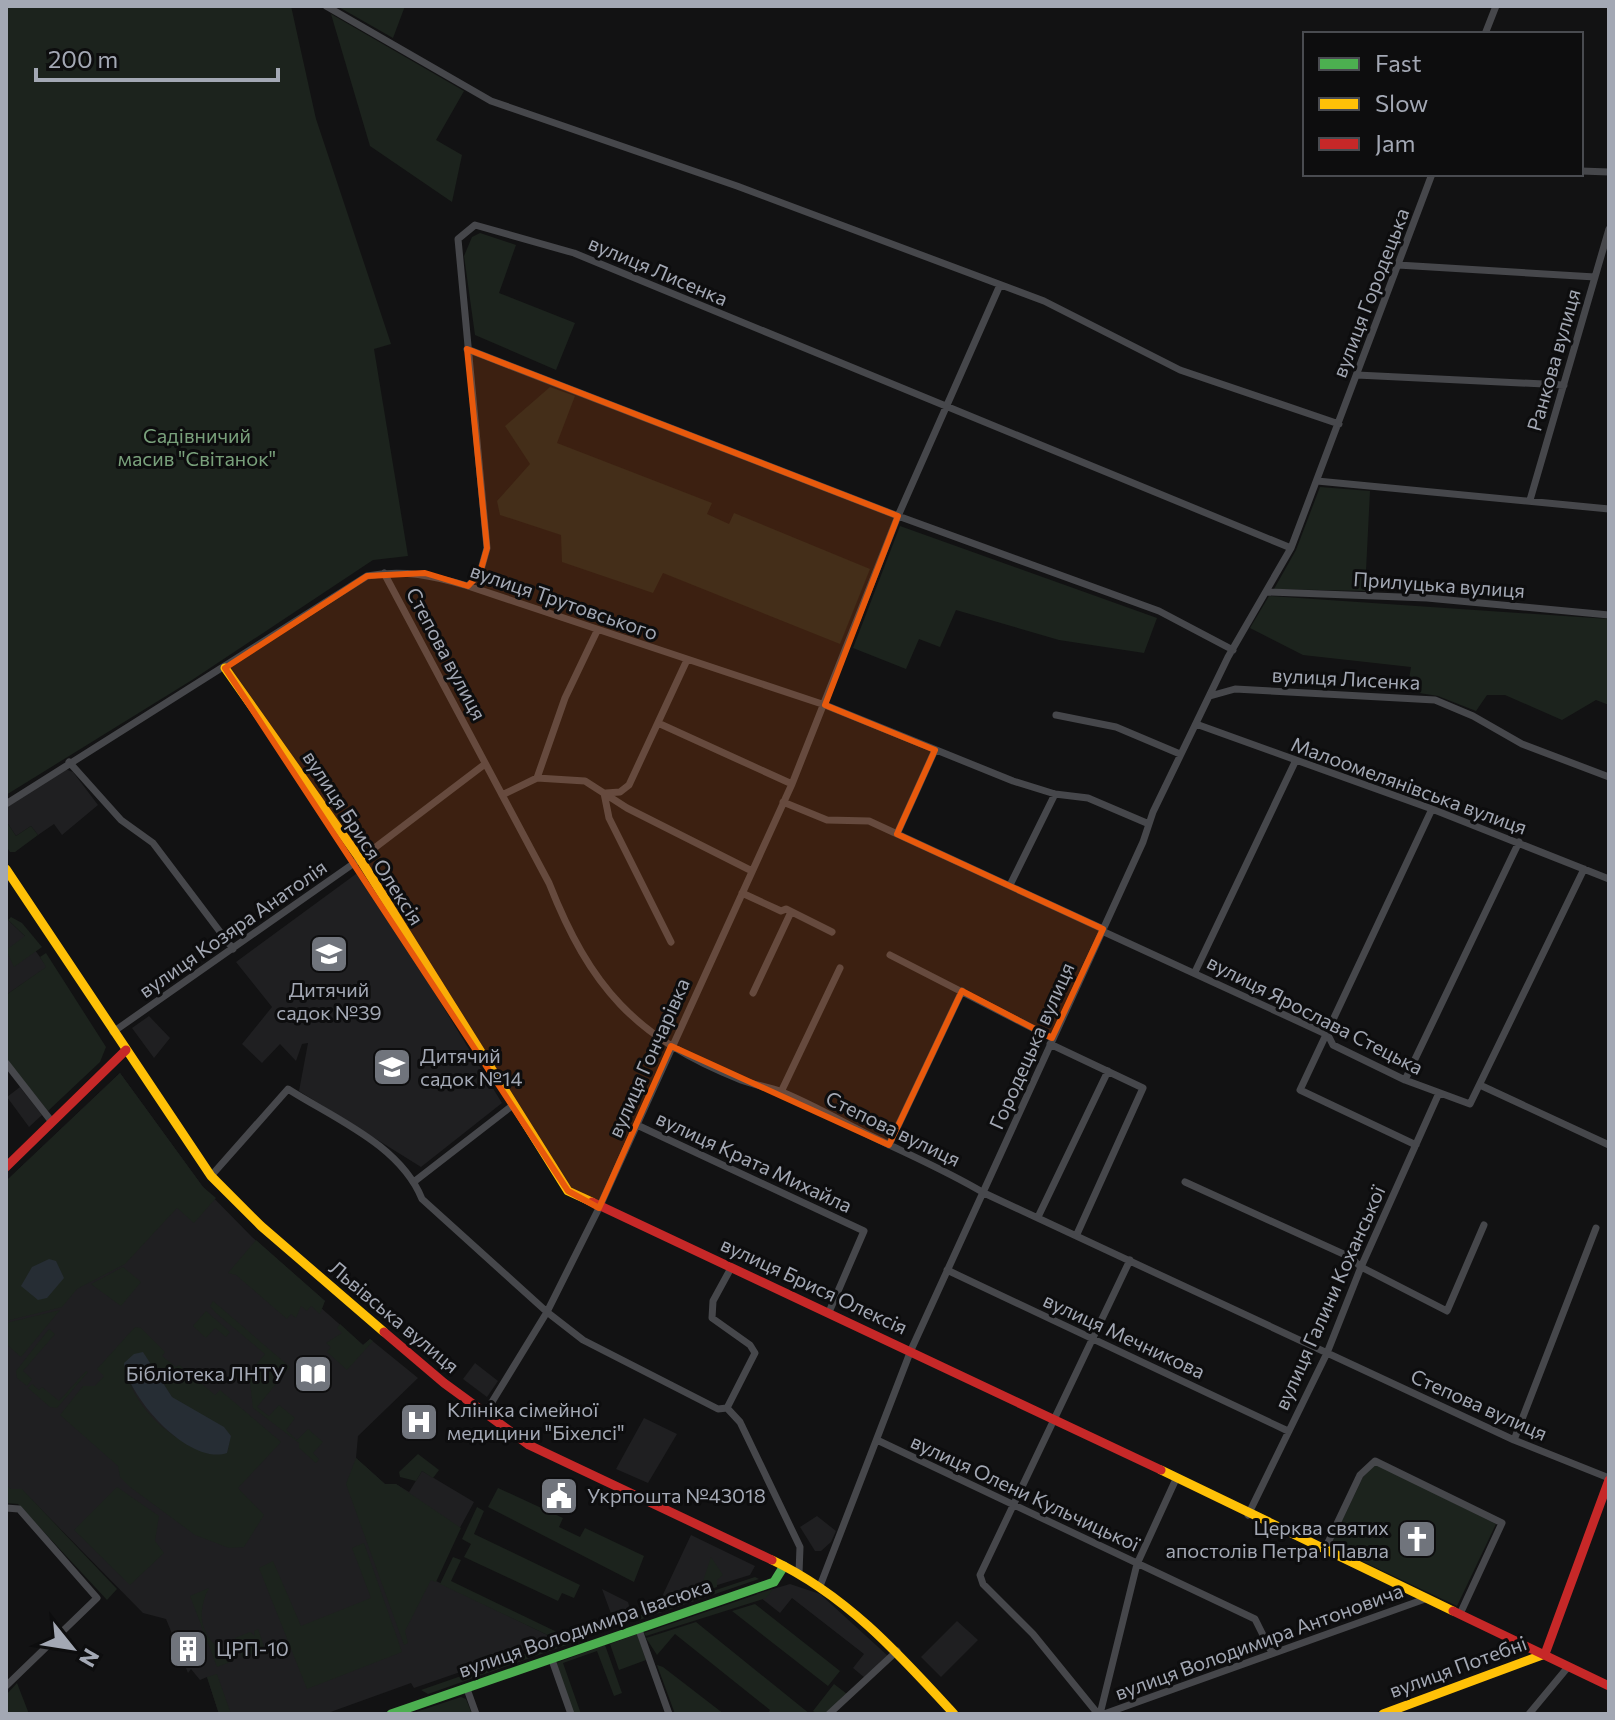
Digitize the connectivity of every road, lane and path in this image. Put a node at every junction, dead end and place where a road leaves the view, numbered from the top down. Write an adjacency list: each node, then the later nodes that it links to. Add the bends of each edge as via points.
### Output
1 (326, 6): 10 (street, via 491,101)
2 (1496, 6): 3 (street)
3 (1486, 32)
4 (1583, 171): 5 (street)
5 (1609, 172)
6 (1431, 176): 8 (street, вулиця Городецька)
7 (1609, 229): 9 (street, Ранкова вулиця)
8 (1398, 265): 9 (street); 12 (street, вулиця Городецька)
9 (1595, 277): 13 (street, Ранкова вулиця)
10 (1000, 285): 14 (street); 15 (street, via 1044,301 1180,370)
11 (467, 349): 14 (street, вулиця Лисенка, via 458,239 475,225 574,253); 19 (street); 22 (street, вулиця Лисенка, via 487,548 480,573)
12 (1357, 375): 13 (street); 15 (street, вулиця Городецька)
13 (1564, 385): 17 (street, Ранкова вулиця)
14 (947, 409): 19 (street); 20 (street, вулиця Лисенка)
15 (1339, 424): 16 (street, вулиця Городецька)
16 (1317, 481): 17 (street); 20 (street, вулиця Городецька)
17 (1530, 500): 18 (street)
18 (1609, 509)
19 (898, 516): 26 (street, via 1159,611); 30 (street)
20 (1291, 548): 23 (street, Городецька вулиця)
21 (384, 573): 22 (street, вулиця Трутовського, via 425,573); 28 (street, вулиця Трутовського, via 367,576); 38 (street, Степова вулиця)
22 (468, 586): 25 (street, вулиця Трутовського)
23 (1267, 592): 24 (street, Прилуцька вулиця, via 1427,598); 26 (street, Городецька вулиця)
24 (1609, 615)
25 (597, 631): 27 (street, вулиця Трутовського); 40 (street, via 565,698)
26 (1230, 653): 29 (street, Городецька вулиця)
27 (687, 660): 30 (street, вулиця Трутовського); 32 (street)
28 (225, 668): 36 (street, вулиця Трутовського); 51 (street, вулиця Брися Олексія)
29 (1210, 696): 33 (street, Городецька вулиця); 39 (street, вулиця Лисенка, via 1235,689 1435,700 1522,744)
30 (825, 705): 34 (street, вулиця Трутовського); 41 (street, вулиця Гончарівка)
31 (1056, 715): 35 (street, via 1116,727)
32 (658, 723): 41 (street); 42 (street, via 629,785)
33 (1196, 724): 35 (street, Городецька вулиця); 37 (street, Малоомелянівська вулиця)
34 (935, 750): 43 (street, вулиця Трутовського); 49 (street)
35 (1180, 754): 48 (street, Городецька вулиця)
36 (69, 762): 46 (street, вулиця Трутовського); 62 (street, via 121,820 153,843)
37 (1295, 762): 47 (street, Малоомелянівська вулиця); 65 (street)
38 (485, 764): 44 (street, Степова вулиця); 51 (street, вулиця Козяра Анатолія)
39 (1609, 777)
40 (537, 778): 42 (street, via 585,781); 44 (street)
41 (792, 784): 45 (street, вулиця Гончарівка)
42 (604, 793): 54 (street); 61 (street, via 609,818)
43 (1055, 794): 48 (street, вулиця Трутовського, via 1088,798); 56 (street)
44 (502, 795): 71 (street, Степова вулиця, via 589,966 611,998)
45 (783, 802): 49 (street, вулиця Ярослава Стецька, via 827,820 869,821); 54 (street, вулиця Гончарівка)
46 (6, 804)
47 (1432, 809): 50 (street, Малоомелянівська вулиця); 69 (street)
48 (1149, 824): 59 (street, Городецька вулиця)
49 (897, 834): 56 (street, вулиця Ярослава Стецька)
50 (1519, 842): 53 (street, Малоомелянівська вулиця); 75 (street)
51 (360, 859): 62 (street, вулиця Козяра Анатолія); 79 (street, вулиця Брися Олексія)
52 (6, 869): 68 (street, Львівська вулиця)
53 (1584, 869): 55 (street, Малоомелянівська вулиця); 76 (street)
54 (752, 871): 57 (street, вулиця Гончарівка)
55 (1609, 879)
56 (1010, 885): 59 (street, вулиця Ярослава Стецька)
57 (742, 893): 58 (street); 71 (street, вулиця Гончарівка)
58 (791, 912): 60 (street); 67 (street)
59 (1103, 930): 65 (street, вулиця Ярослава Стецька); 70 (street, Городецька вулиця)
60 (832, 932)
61 (671, 942)
62 (233, 949): 68 (street, вулиця Козяра Анатолія)
63 (890, 955): 66 (street)
64 (840, 968): 77 (street)
65 (1195, 972): 69 (street, вулиця Ярослава Стецька)
66 (962, 991): 70 (street); 82 (street)
67 (753, 993)
68 (113, 1032): 72 (street, Львівська вулиця)
69 (1328, 1035): 75 (street, вулиця Ярослава Стецька, via 1333,1045); 83 (street, via 1300,1090)
70 (1051, 1041): 74 (street); 89 (street, Городецька вулиця)
71 (671, 1046): 77 (street, Степова вулиця, via 741,1080); 81 (street, вулиця Гончарівка)
72 (126, 1050): 80 (street); 86 (street, Львівська вулиця)
73 (6, 1063): 80 (street)
74 (1108, 1071): 91 (street); 94 (street, via 1143,1088)
75 (1405, 1080): 78 (street, вулиця Ярослава Стецька)
76 (1482, 1086): 78 (street, вулиця Ярослава Стецька, via 1470,1104); 84 (street)
77 (781, 1092): 82 (street, Степова вулиця)
78 (1439, 1093): 83 (street, вулиця Галини Коханської)
79 (513, 1105): 87 (street); 90 (street, вулиця Брися Олексія, via 568,1191)
80 (52, 1122): 85 (street)
81 (637, 1125): 90 (street, вулиця Гончарівка); 100 (street, вулиця Крата Михайла, via 864,1231)
82 (889, 1145): 89 (street, Степова вулиця)
83 (1416, 1145): 96 (street, вулиця Галини Коханської)
84 (1609, 1145)
85 (6, 1167)
86 (211, 1176): 87 (street, via 288,1089 390,1154); 105 (street, Львівська вулиця, via 330,1286)
87 (415, 1181): 99 (street, via 422,1199)
88 (1185, 1182): 96 (street, via 1350,1257)
89 (984, 1193): 91 (street, Степова вулиця); 98 (street, Городецька вулиця)
90 (599, 1208): 97 (street, вулиця Брися Олексія); 99 (street, вулиця Гончарівка)
91 (1038, 1217): 94 (street, Степова вулиця)
92 (1484, 1225): 96 (street, via 1447,1311)
93 (1596, 1228): 109 (street)
94 (1077, 1234): 95 (street, Степова вулиця)
95 (1130, 1260): 101 (street); 103 (street, Степова вулиця)
96 (1361, 1267): 103 (street, вулиця Галини Коханської)
97 (731, 1268): 100 (street, вулиця Брися Олексія); 104 (street, via 713,1301 712,1318 755,1353)
98 (947, 1270): 101 (street, вулиця Мечникова); 102 (street, Городецька вулиця)
99 (547, 1312): 104 (street, via 588,1343 718,1409); 105 (street, вулиця Гончарівка)
100 (829, 1312): 102 (street, вулиця Брися Олексія)
101 (1092, 1339): 106 (street); 107 (street, вулиця Мечникова)
102 (911, 1350): 106 (street, вулиця Брися Олексія); 108 (street, Городецька вулиця)
103 (1327, 1353): 107 (street, вулиця Галини Коханської); 109 (street, Степова вулиця)
104 (727, 1408): 118 (street, via 740,1422 800,1547)
105 (484, 1415): 117 (street, Львівська вулиця, via 529,1445)
106 (1051, 1420): 110 (street, вулиця Брися Олексія); 112 (street)
107 (1288, 1431): 114 (street, вулиця Галини Коханської)
108 (877, 1440): 112 (street, вулиця Олени Кульчицької); 119 (street, Городецька вулиця)
109 (1514, 1440): 111 (street, Степова вулиця)
110 (1176, 1479): 114 (street, вулиця Брися Олексія); 116 (street)
111 (1609, 1479): 125 (street)
112 (1011, 1503): 116 (street, вулиця Олени Кульчицької); 137 (street, вулиця Володимира Антоновича, via 980,1575 983,1584)
113 (6, 1508): 128 (street, via 19,1509 97,1598)
114 (1248, 1515): 115 (street, вулиця Брися Олексія)
115 (1324, 1551): 120 (street, вулиця Брися Олексія); 121 (street, via 1360,1475 1375,1461 1502,1523)
116 (1137, 1564): 124 (street, вулиця Олени Кульчицької, via 1255,1619); 137 (street)
117 (784, 1566): 118 (street, Львівська вулиця); 122 (street, вулиця Володимира Івасюка, via 774,1582)
118 (799, 1573): 119 (street, Львівська вулиця)
119 (820, 1586): 123 (street, Львівська вулиця)
120 (1425, 1599): 121 (street, вулиця Брися Олексія); 124 (street, вулиця Володимира Антоновича)
121 (1460, 1614): 125 (street, вулиця Брися Олексія)
122 (639, 1630): 126 (street, вулиця Володимира Івасюка); 134 (street)
123 (897, 1651): 135 (street); 136 (street, Львівська вулиця)
124 (1272, 1653): 137 (street, вулиця Володимира Антоновича)
125 (1545, 1654): 127 (street, вулиця Брися Олексія); 138 (street, вулиця Потебні)
126 (552, 1660): 130 (street, вулиця Володимира Івасюка); 133 (street)
127 (1568, 1667): 129 (street, вулиця Брися Олексія); 139 (street)
128 (6, 1686)
129 (1609, 1686)
130 (467, 1689): 131 (street, вулиця Володимира Івасюка); 132 (street)
131 (391, 1714)
132 (476, 1714)
133 (571, 1714)
134 (669, 1714)
135 (829, 1714)
136 (954, 1714)
137 (1101, 1714)
138 (1383, 1714)
139 (1529, 1714)

